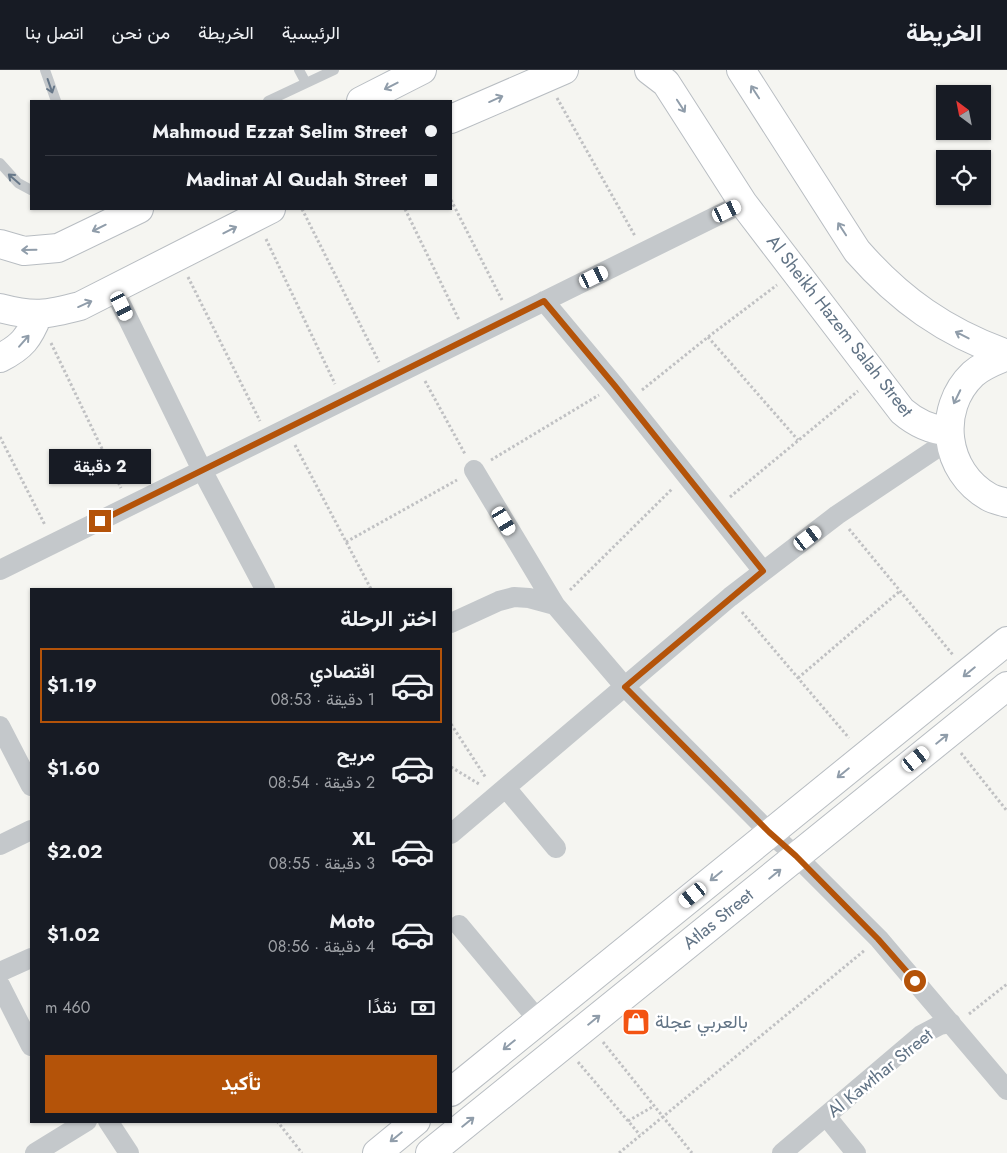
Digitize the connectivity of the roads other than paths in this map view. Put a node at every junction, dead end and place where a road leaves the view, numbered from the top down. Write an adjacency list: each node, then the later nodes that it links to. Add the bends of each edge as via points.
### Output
1 (45, 70): 9 (lane, one-way to 9)
2 (299, 70): 8 (lane)
3 (334, 70): 8 (lane)
4 (422, 70): 11 (street, one-way to 11)
5 (649, 70): 15 (street, Al Sheikh Hazem Salah Street, one-way to 15, via 666,83)
6 (741, 70): 23 (street, one-way to 6, via 941,324 875,272 857,251)
7 (554, 74): 12 (street, one-way to 7)
8 (306, 84): 10 (lane)
9 (56, 100)
10 (270, 100)
11 (363, 100)
12 (452, 120)
13 (0, 163): 14 (lane, one-way to 13, via 18,183)
14 (30, 189)
15 (743, 203): 20 (street); 25 (street, Al Sheikh Hazem Salah Street, via 902,411 911,419)
16 (137, 210): 18 (street, one-way to 18, via 58,248 24,251)
17 (263, 213): 19 (street, one-way to 17)
18 (0, 244)
19 (114, 290): 22 (street, one-way to 19, via 80,306); 26 (street)
20 (544, 301): 26 (street); 30 (street)
21 (0, 308): 22 (street)
22 (38, 315): 24 (street, one-way to 22, via 26,340)
23 (1007, 355): 25 (street, one-way to 25, via 973,374 960,391 951,410)
24 (0, 358)
25 (949, 436): 28 (street, via 956,463 970,483 989,497); 30 (street)
26 (202, 470): 29 (street); 31 (street)
27 (474, 470): 32 (street)
28 (1007, 503)
29 (0, 570)
30 (763, 571): 36 (street)
31 (265, 588)
32 (555, 605): 33 (street, via 514,597); 36 (street)
33 (452, 623)
34 (1007, 641): 41 (street, Atlas Street, one-way to 41)
35 (1007, 686): 45 (street, Atlas Street, one-way to 35)
36 (625, 687): 39 (street); 41 (street)
37 (0, 726): 38 (street)
38 (30, 784)
39 (501, 792): 42 (street); 44 (street)
40 (30, 831): 43 (street)
41 (769, 832): 45 (street); 50 (street, Atlas Street, one-way to 50)
42 (452, 833)
43 (0, 846)
44 (556, 848)
45 (796, 856): 51 (street, via 878,939); 62 (street, Atlas Street, one-way to 45)
46 (459, 925): 50 (street)
47 (30, 958): 48 (street)
48 (0, 972)
49 (0, 985): 52 (street)
50 (539, 1020): 54 (street, Atlas Street, one-way to 54)
51 (951, 1023): 53 (street); 55 (street, Al Kawthar Street, via 921,1035)
52 (30, 1044)
53 (1007, 1090)
54 (452, 1091)
55 (826, 1116): 63 (street, Al Kawthar Street); 64 (street)
56 (109, 1123): 60 (street)
57 (414, 1123): 61 (street, one-way to 61)
58 (77, 1124): 59 (street)
59 (35, 1153)
60 (129, 1153)
61 (377, 1153)
62 (430, 1153)
63 (782, 1153)
64 (856, 1153)

